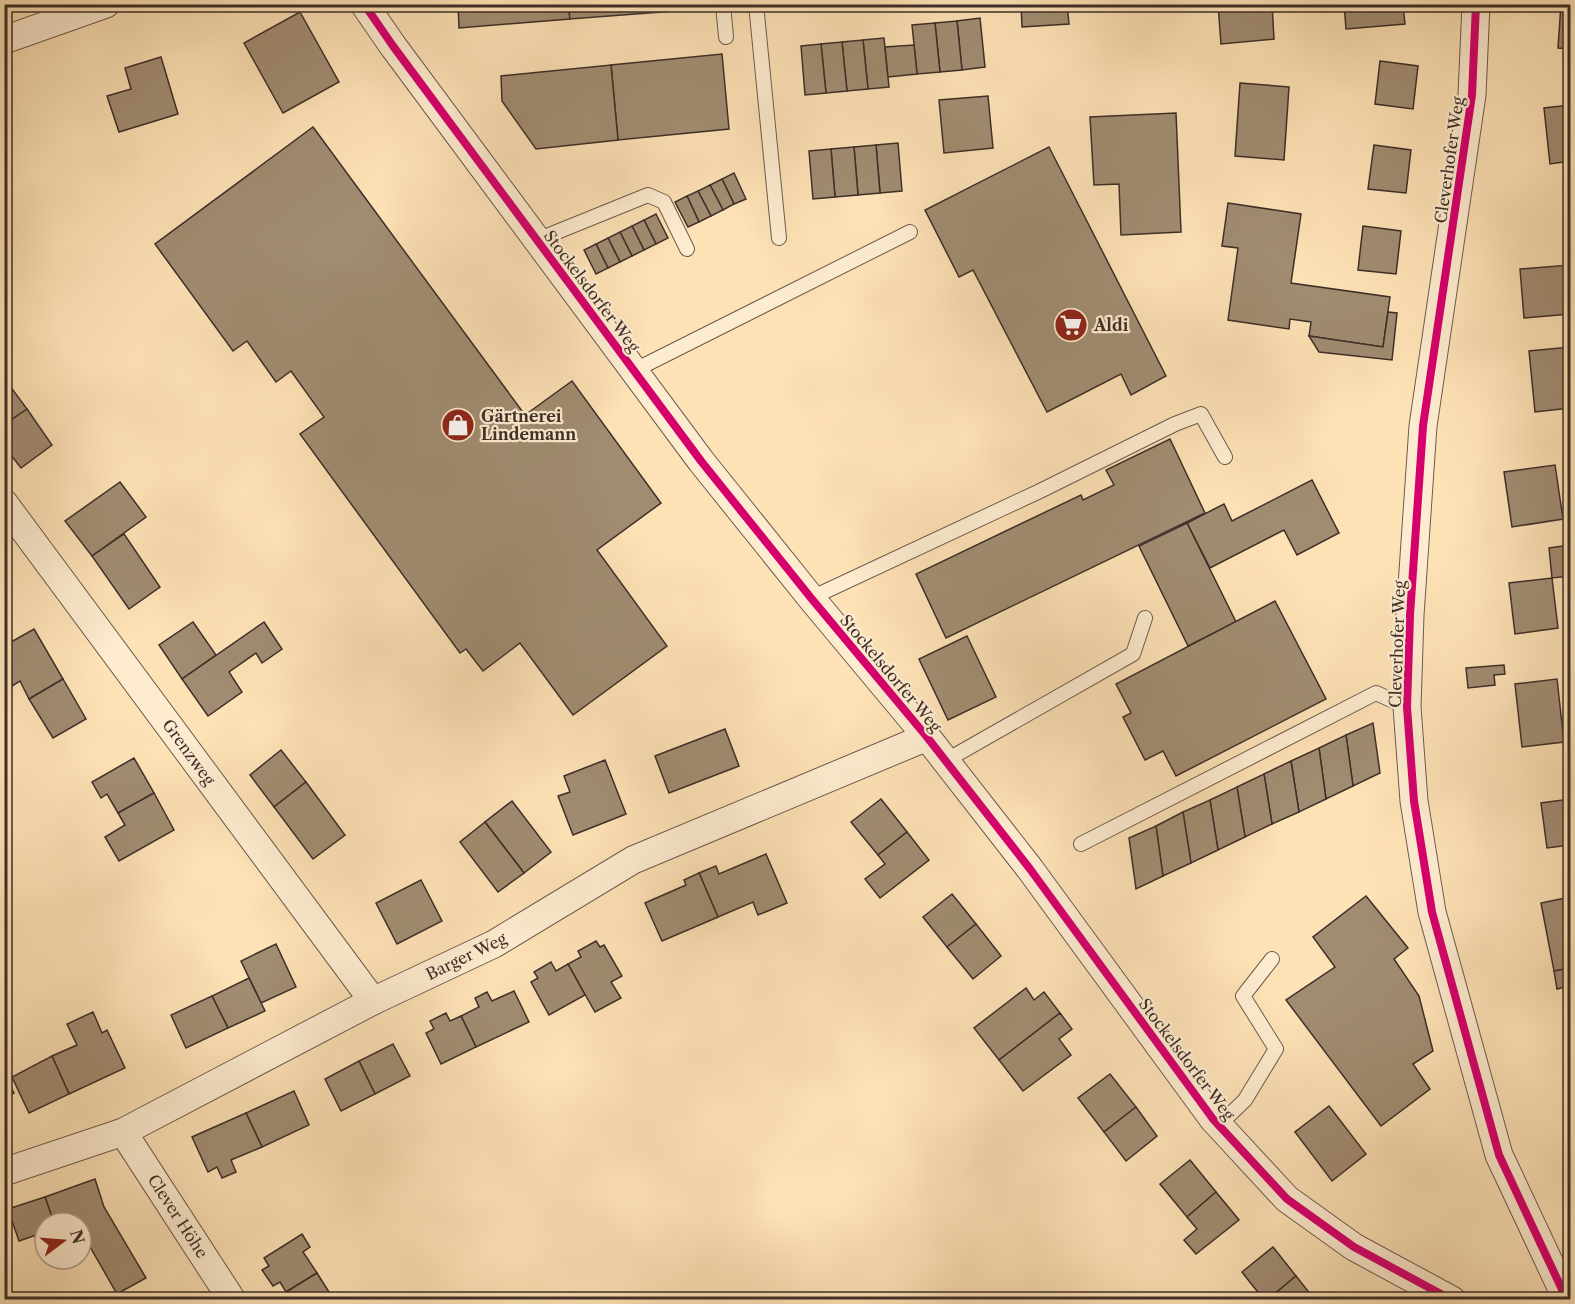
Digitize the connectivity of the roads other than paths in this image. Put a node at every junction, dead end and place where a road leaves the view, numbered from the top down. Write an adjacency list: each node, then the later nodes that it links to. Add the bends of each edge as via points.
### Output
1 (106, 4): 7 (street)
2 (364, 4): 10 (street, Stockelsdorfer Weg)
3 (723, 4): 6 (lane)
4 (756, 4): 9 (lane)
5 (1476, 4): 17 (street, Cleverhofer Weg, via 1472,95 1423,426)
6 (726, 37)
7 (4, 40)
8 (910, 232): 12 (lane)
9 (779, 238)
10 (537, 240): 11 (lane, via 648,195 664,202); 12 (street, Stockelsdorfer Weg)
11 (687, 249)
12 (633, 370): 15 (street, Stockelsdorfer Weg, via 700,461)
13 (1225, 457): 15 (lane, via 1201,414)
14 (4, 503): 22 (street, Grenzweg)
15 (811, 598): 18 (street, Stockelsdorfer Weg)
16 (1145, 618): 19 (lane, via 1133,654)
17 (1407, 706): 20 (lane, via 1376,693); 28 (street, Cleverhofer Weg, via 1414,801 1432,912 1499,1155)
18 (927, 737): 19 (street, Stockelsdorfer Weg); 22 (street, Barger Weg, via 633,860 494,944)
19 (945, 761): 23 (street, Stockelsdorfer Weg)
20 (1081, 844)
21 (1272, 959): 23 (lane, via 1243,996 1276,1049 1245,1100)
22 (373, 1001): 24 (street, Barger Weg)
23 (1219, 1125): 27 (street, Stockelsdorfer Weg, via 1287,1199 1354,1247)
24 (123, 1132): 25 (street, Barger Weg); 26 (street, Clever Höhe)
25 (4, 1172)
26 (232, 1299)
27 (1452, 1299)
28 (1567, 1299)

